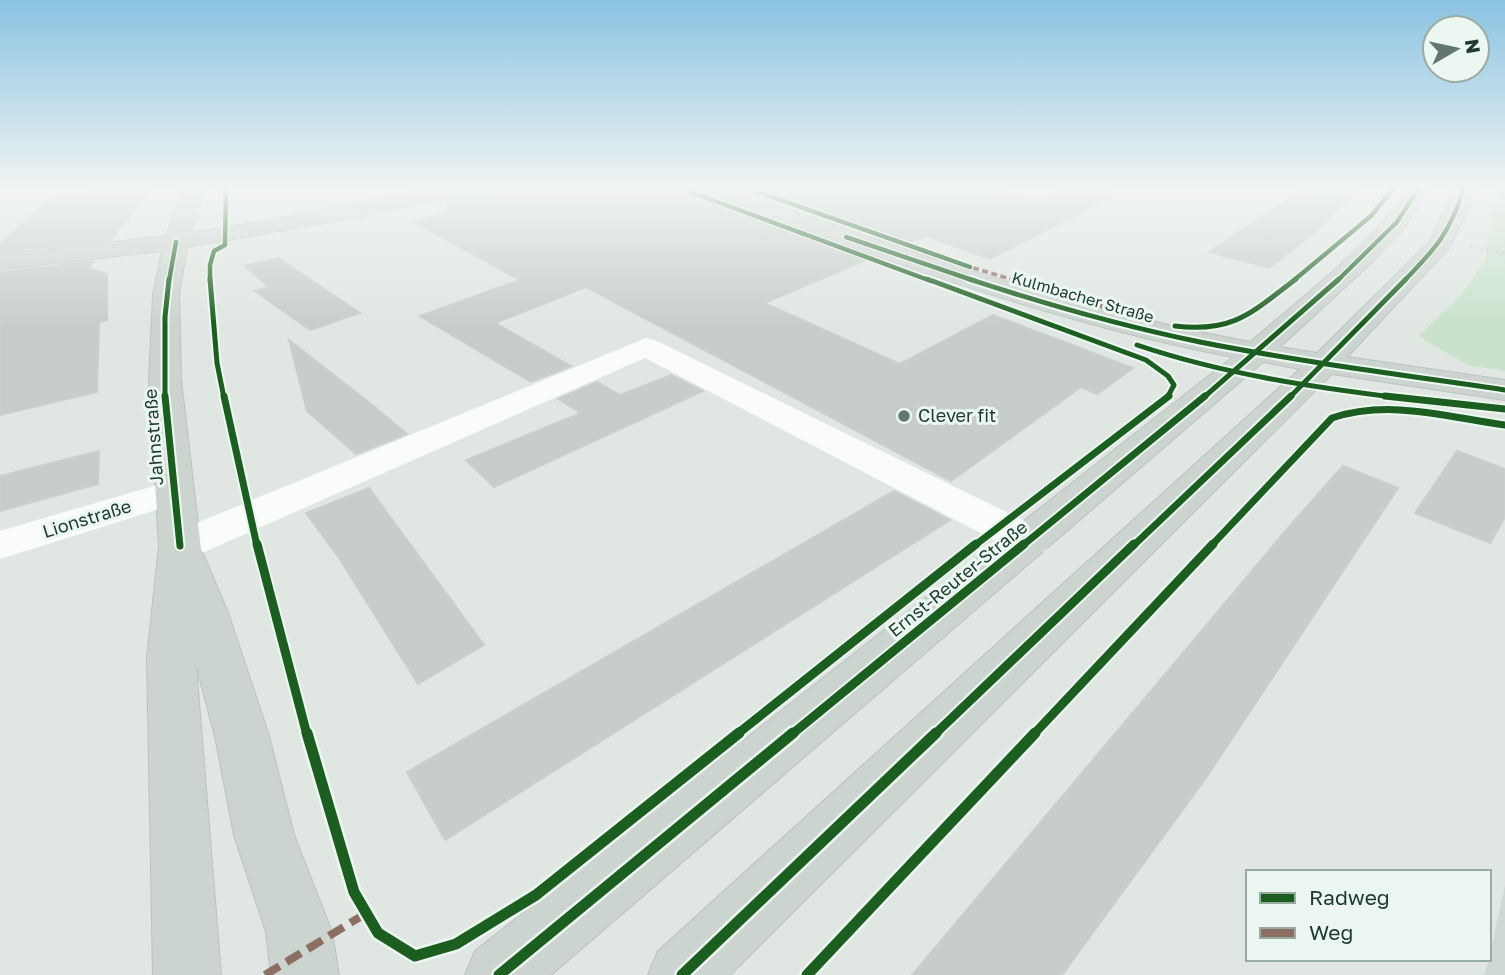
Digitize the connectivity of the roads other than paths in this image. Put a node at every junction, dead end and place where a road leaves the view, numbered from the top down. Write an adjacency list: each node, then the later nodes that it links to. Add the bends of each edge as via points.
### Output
1 (179, 234): 6 (main road, Jahnstraße)
2 (228, 234): 6 (main road)
3 (837, 234): 8 (main road, Kulmbacher Straße, via 1157,352)
4 (1386, 234): 8 (main road, Ernst-Reuter-Straße)
5 (1446, 234): 9 (main road)
6 (176, 242): 7 (main road); 12 (main road, Jahnstraße, via 169,268 165,380)
7 (0, 262)
8 (1246, 361): 9 (main road, Kulmbacher Straße); 13 (main road, Ernst-Reuter-Straße)
9 (1314, 373): 10 (main road, Kulmbacher Straße); 11 (main road, Kulmbacher Straße); 19 (main road)
10 (1505, 390)
11 (1505, 409)
12 (174, 492): 14 (street, Lionstraße); 15 (main road, Jahnstraße)
13 (1030, 541): 15 (street, via 646,348); 18 (main road, Ernst-Reuter-Straße)
14 (0, 545)
15 (180, 546): 16 (main road, Jahnstraße, via 171,657); 17 (main road, Jahnstraße, via 242,736 264,835 299,932)
16 (187, 975)
17 (305, 975)
18 (499, 975)
19 (682, 975)

